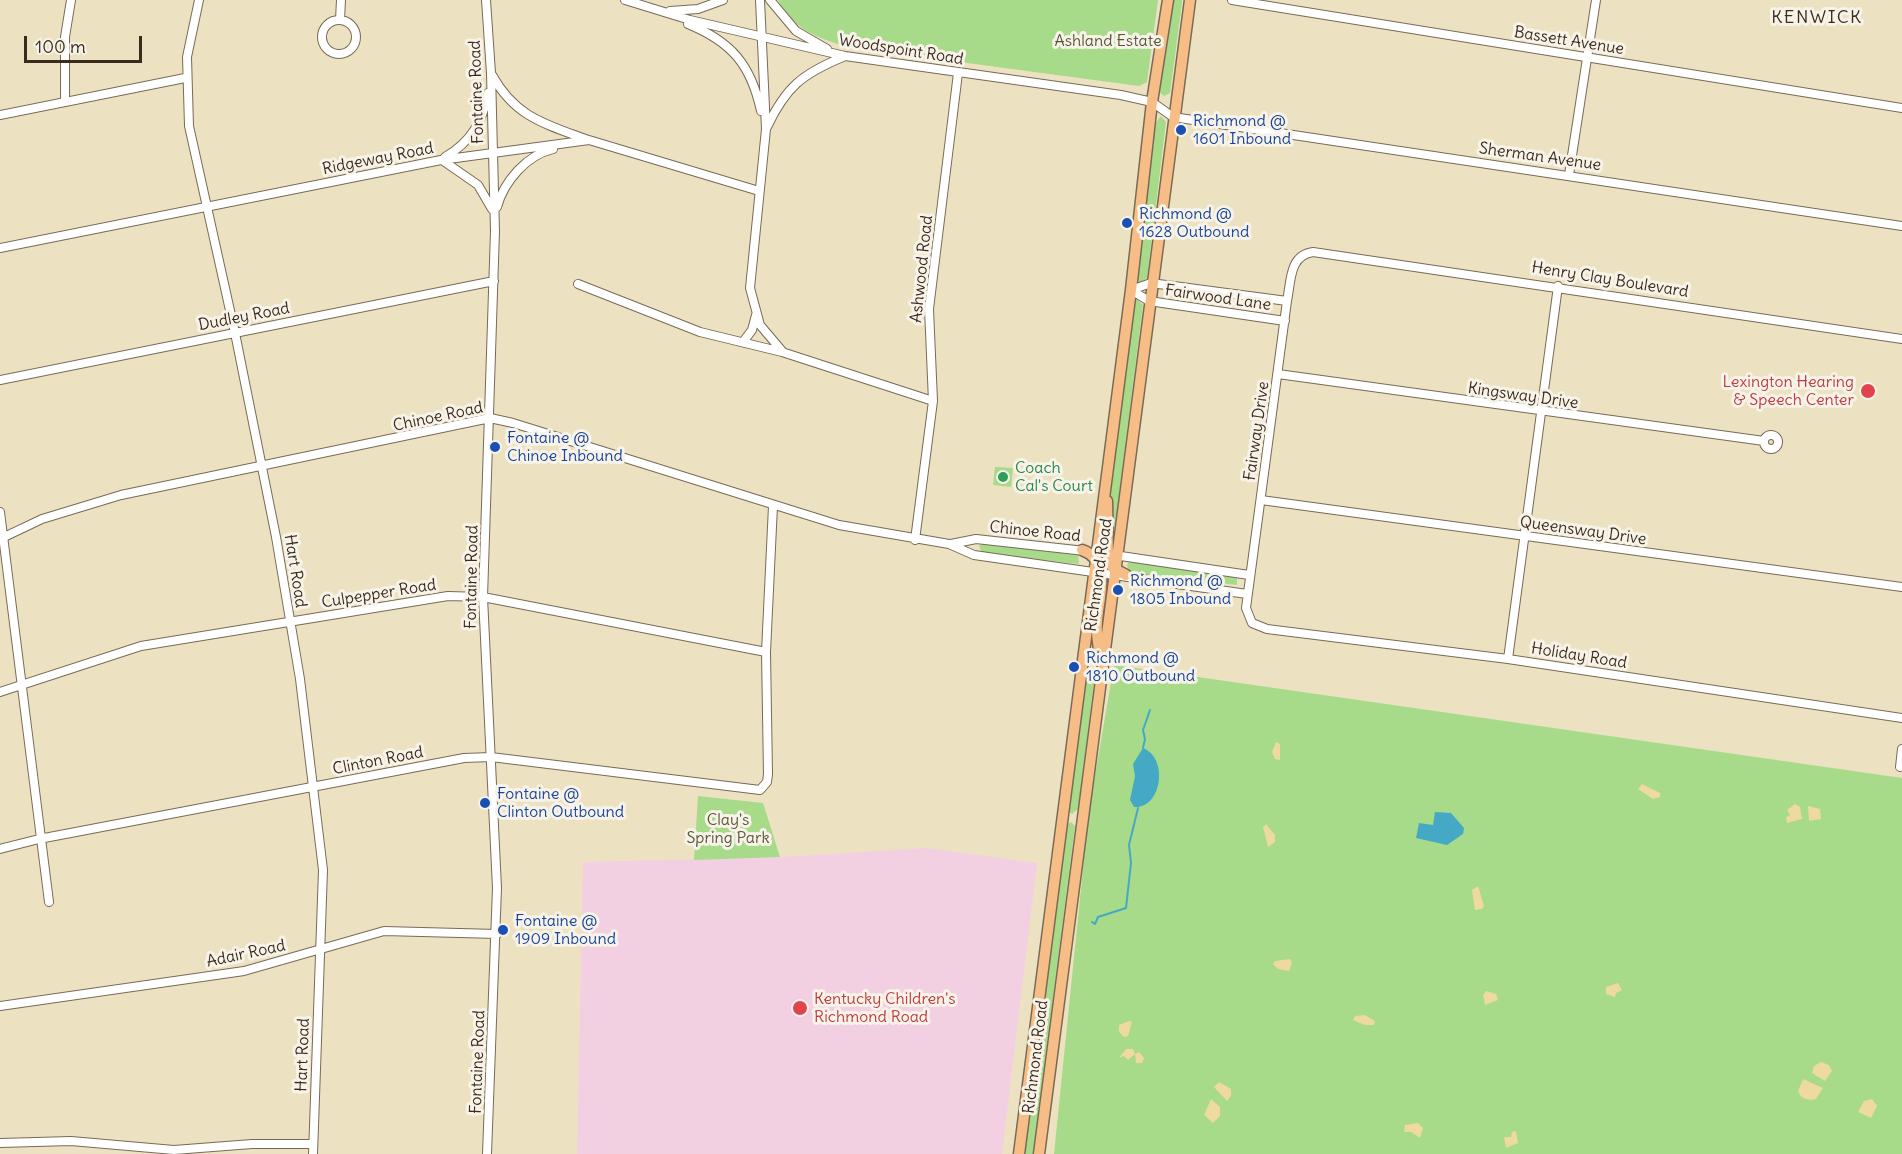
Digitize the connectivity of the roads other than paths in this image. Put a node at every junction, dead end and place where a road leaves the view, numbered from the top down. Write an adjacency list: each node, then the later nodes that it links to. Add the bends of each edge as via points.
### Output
1 (71, 0): 21 (street, via 64,49)
2 (199, 0): 20 (street, Hart Road)
3 (341, 0): 14 (street)
4 (486, 0): 19 (street, Fontaine Road)
5 (625, 0): 13 (street, Woodspoint Road)
6 (723, 0): 13 (street, via 698,9)
7 (759, 0): 15 (street)
8 (770, 0): 16 (street, via 796,31)
9 (1168, 0): 22 (main road, Richmond Road)
10 (1190, 0): 25 (main road, Richmond Road)
11 (1232, 0): 17 (street, Bassett Avenue)
12 (1596, 0): 17 (street)
13 (663, 11): 15 (street, Woodspoint Road); 26 (street, via 708,34 740,58 754,80)
14 (340, 20): 14 (street, via 325,26 322,37 329,51 340,54 350,49 355,39 354,29)
15 (760, 37): 16 (street, Woodspoint Road); 26 (street)
16 (845, 56): 18 (street, Woodspoint Road); 26 (street, via 796,82 780,101)
17 (1587, 57): 23 (street, Bassett Avenue); 30 (street)
18 (958, 73): 22 (street, Woodspoint Road); 52 (street, Ashwood Road, via 929,309)
19 (491, 74): 27 (street, via 520,110 537,121); 28 (street, Fontaine Road); 29 (street, via 485,110 474,132)
20 (185, 78): 21 (street); 32 (street, Hart Road, via 189,126)
21 (64, 101): 24 (street)
22 (1152, 102): 25 (street, Woodspoint Road); 41 (main road, Richmond Road)
23 (1902, 108)
24 (0, 115)
25 (1173, 117): 30 (street, Sherman Avenue); 38 (main road, Richmond Road)
26 (766, 129): 31 (street)
27 (589, 140): 28 (street, Ridgeway Road); 31 (street, Ridgeway Road); 33 (street, via 544,151 525,164 503,190)
28 (493, 152): 29 (street, Ridgeway Road); 33 (street, Fontaine Road)
29 (441, 160): 32 (street, Ridgeway Road); 33 (street, via 478,185 490,200)
30 (1569, 175): 34 (street, Sherman Avenue)
31 (759, 190): 44 (street, via 750,281)
32 (207, 207): 35 (street, Ridgeway Road); 46 (street, Hart Road)
33 (495, 217): 37 (street, Fontaine Road)
34 (1902, 226)
35 (0, 248)
36 (1313, 252): 40 (street, Henry Clay Boulevard); 43 (street, Fairway Drive, via 1296,260)
37 (494, 281): 46 (street, Dudley Road); 54 (street, Fontaine Road)
38 (1151, 283): 41 (street, Fairwood Lane); 42 (main road, Richmond Road); 43 (street, Fairwood Lane)
39 (578, 285): 48 (street, via 700,332)
40 (1558, 286): 47 (street, Henry Clay Boulevard); 53 (street)
41 (1131, 290): 42 (street, Fairwood Lane); 57 (main road, Richmond Road)
42 (1149, 301): 45 (street, Fairwood Lane); 67 (main road, Richmond Road)
43 (1287, 301): 45 (street, Fairway Drive)
44 (756, 314): 48 (street, via 752,330); 49 (street)
45 (1285, 321): 50 (street, Fairway Drive)
46 (235, 333): 51 (street, Dudley Road); 56 (street, Hart Road)
47 (1902, 339)
48 (743, 342): 49 (street)
49 (782, 352): 52 (street)
50 (1278, 374): 53 (street, Kingsway Drive); 58 (street, Fairway Drive)
51 (0, 380)
52 (933, 401): 63 (street, Ashwood Road)
53 (1542, 412): 55 (street, Kingsway Drive); 61 (street)
54 (490, 418): 56 (street, Chinoe Road); 59 (street, Chinoe Road); 73 (street, Fontaine Road)
55 (1764, 441)
56 (262, 467): 62 (street, Chinoe Road, via 87,503); 74 (street, Hart Road)
57 (1105, 480): 66 (main road, Richmond Road); 67 (main road)
58 (1261, 500): 61 (street, Queensway Drive); 70 (street, Fairway Drive)
59 (773, 506): 63 (street, Chinoe Road, via 867,532); 76 (street)
60 (0, 512): 62 (street)
61 (1523, 536): 71 (street, Queensway Drive); 77 (street)
62 (2, 539): 79 (street)
63 (915, 540): 64 (street, Chinoe Road)
64 (949, 544): 65 (street, Chinoe Road, via 976,539); 68 (street, Chinoe Road, via 974,555)
65 (1082, 550): 66 (main road)
66 (1095, 555): 67 (street, Chinoe Road); 68 (main road)
67 (1112, 555): 69 (main road); 70 (street)
68 (1097, 571): 69 (street, Chinoe Road); 78 (main road, via 1096,632); 96 (main road, Richmond Road)
69 (1119, 572): 72 (street); 78 (main road, Richmond Road)
70 (1249, 575): 72 (street, Fairway Drive)
71 (1902, 587)
72 (1247, 594): 75 (street, Fairway Drive, via 1246,608)
73 (483, 597): 74 (street, Culpepper Road, via 437,598); 76 (street, Culpepper Road); 83 (street, Fontaine Road)
74 (290, 622): 79 (street, Culpepper Road, via 141,646); 85 (street, Hart Road)
75 (1253, 623): 77 (street, Holiday Road, via 1267,629)
76 (766, 652): 83 (street, Clinton Road, via 768,774 760,790)
77 (1508, 659): 81 (street, Holiday Road)
78 (1102, 667): 97 (main road, Richmond Road)
79 (21, 684): 80 (street, Culpepper Road); 86 (street)
80 (0, 692)
81 (1902, 718)
82 (1902, 749): 84 (street)
83 (491, 757): 85 (street, Clinton Road, via 464,758); 89 (street, Fontaine Road)
84 (1899, 767)
85 (313, 787): 86 (street, Clinton Road); 90 (street, Hart Road, via 323,870)
86 (39, 839): 87 (street, Clinton Road); 88 (street)
87 (0, 849)
88 (49, 902)
89 (497, 934): 90 (street, Adair Road, via 384,931); 95 (street, Fontaine Road)
90 (320, 949): 91 (street, Adair Road, via 226,974); 93 (street, Hart Road)
91 (0, 1006)
92 (0, 1143): 93 (street, via 63,1141 174,1150)
93 (313, 1144): 94 (street, Hart Road)
94 (313, 1154)
95 (487, 1154)
96 (1019, 1154)
97 (1039, 1154)

